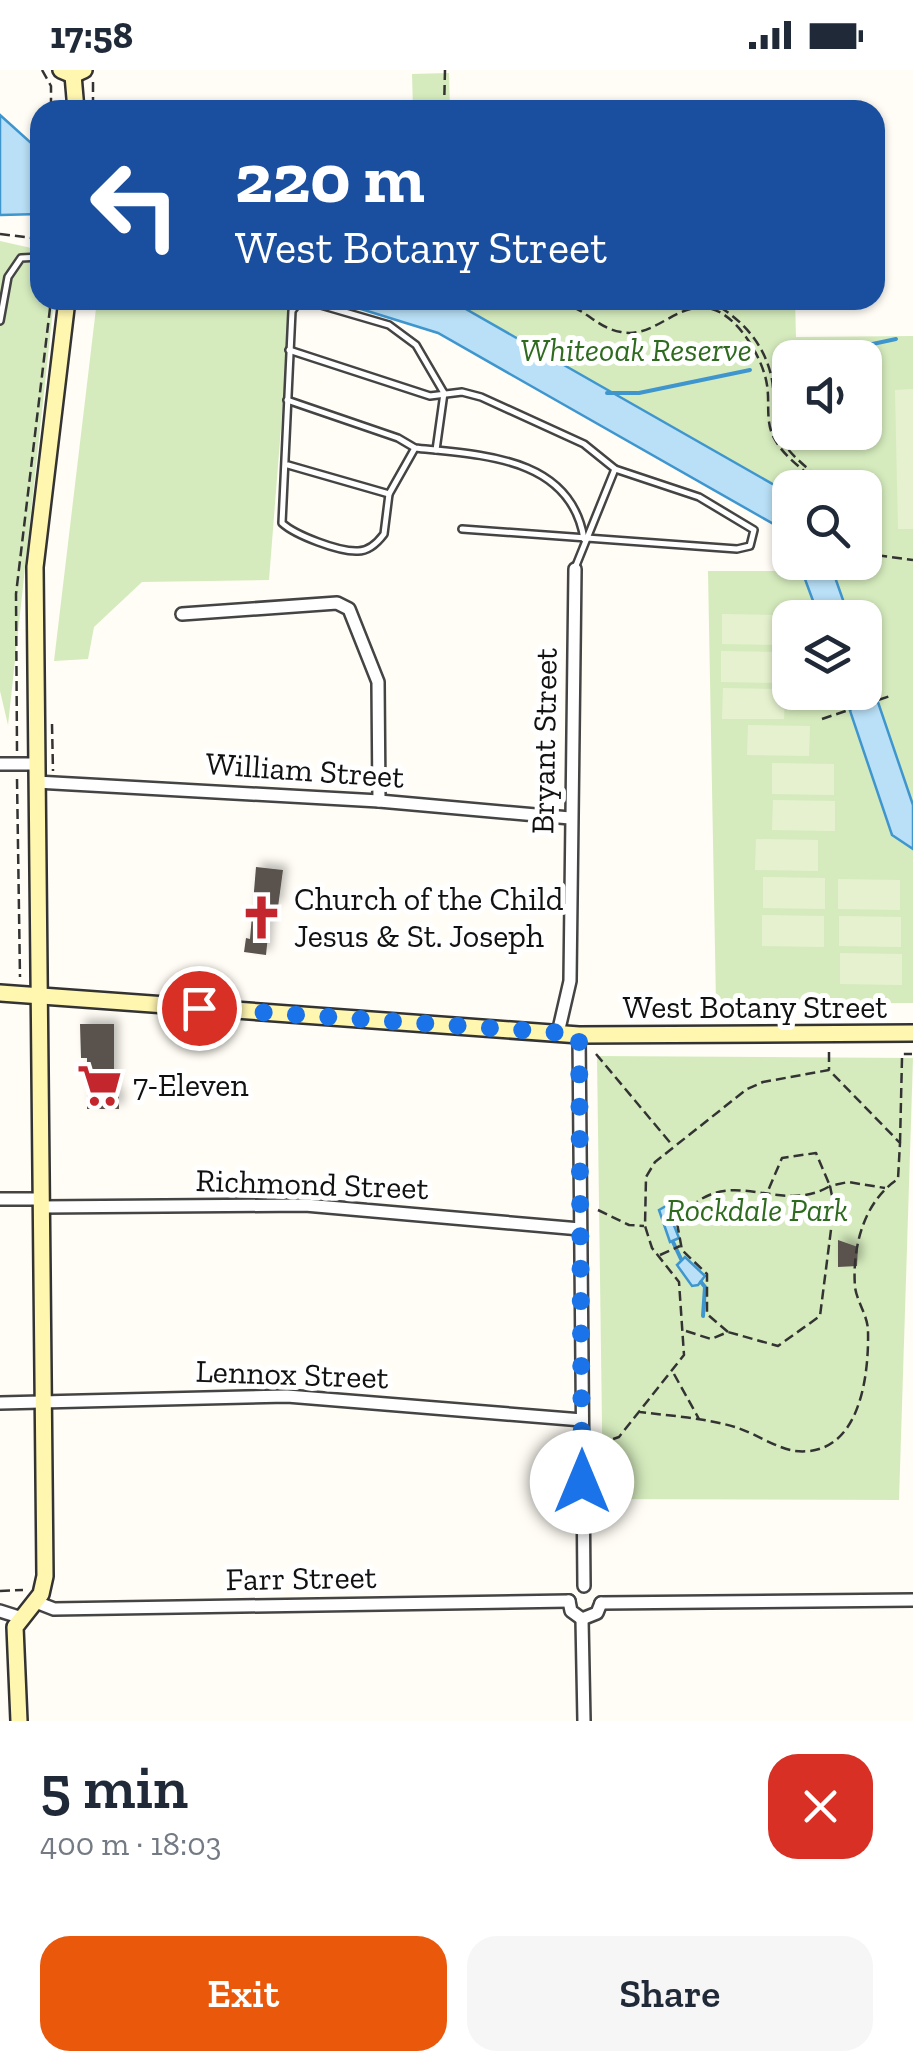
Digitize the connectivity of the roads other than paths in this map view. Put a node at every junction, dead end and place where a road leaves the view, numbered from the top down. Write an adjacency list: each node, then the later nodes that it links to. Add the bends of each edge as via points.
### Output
1 (72, 72): 2 (main road)
2 (75, 100)
3 (30, 258): 7 (lane, via 12,266)
4 (67, 310): 21 (main road, via 35,567)
5 (293, 310): 8 (lane)
6 (336, 310): 9 (lane, via 389,325 416,344)
7 (0, 321)
8 (290, 350): 9 (lane, via 430,396); 10 (lane)
9 (444, 394): 12 (lane); 14 (lane, via 481,397 584,444)
10 (287, 400): 11 (lane); 13 (lane)
11 (415, 448): 12 (lane); 15 (lane)
12 (436, 450): 17 (lane, via 541,470 568,494)
13 (288, 465): 15 (lane); 15 (lane, via 282,523 339,546 358,551 377,543)
14 (615, 469): 17 (lane); 17 (lane, via 699,497 754,530 754,537 750,546 737,548)
15 (389, 494)
16 (462, 529): 17 (lane)
17 (584, 539): 18 (lane)
18 (575, 568): 24 (street, Bryant Street, via 576,786)
19 (182, 614): 23 (street, via 336,603 349,609 378,682)
20 (0, 764): 21 (street)
21 (36, 764): 22 (main road)
22 (45, 783): 23 (street, William Street); 26 (main road)
23 (379, 801): 24 (street, William Street)
24 (570, 818): 27 (street, Bryant Street, via 570,982)
25 (0, 993): 26 (main road, West Botany Street)
26 (38, 999): 27 (main road, West Botany Street); 31 (main road)
27 (558, 1033): 29 (main road, West Botany Street)
28 (913, 1033): 29 (main road, West Botany Street)
29 (579, 1034): 32 (street)
30 (0, 1199): 31 (street, Richmond Street)
31 (41, 1203): 32 (street, Richmond Street, via 305,1204); 33 (main road)
32 (580, 1229): 35 (street)
33 (44, 1402): 34 (street, Lennox Street); 35 (street, Lennox Street, via 286,1396); 37 (main road, via 45,1576)
34 (0, 1403)
35 (582, 1420): 36 (street)
36 (584, 1586): 39 (street); 40 (street)
37 (31, 1595): 39 (street, Farr Street, via 54,1609); 42 (main road)
38 (913, 1600): 40 (street)
39 (568, 1601): 43 (street)
40 (601, 1603): 43 (street, via 597,1613)
41 (0, 1610): 42 (street)
42 (22, 1618): 44 (main road, via 15,1637)
43 (582, 1618): 45 (street)
44 (20, 1721)
45 (584, 1721)

